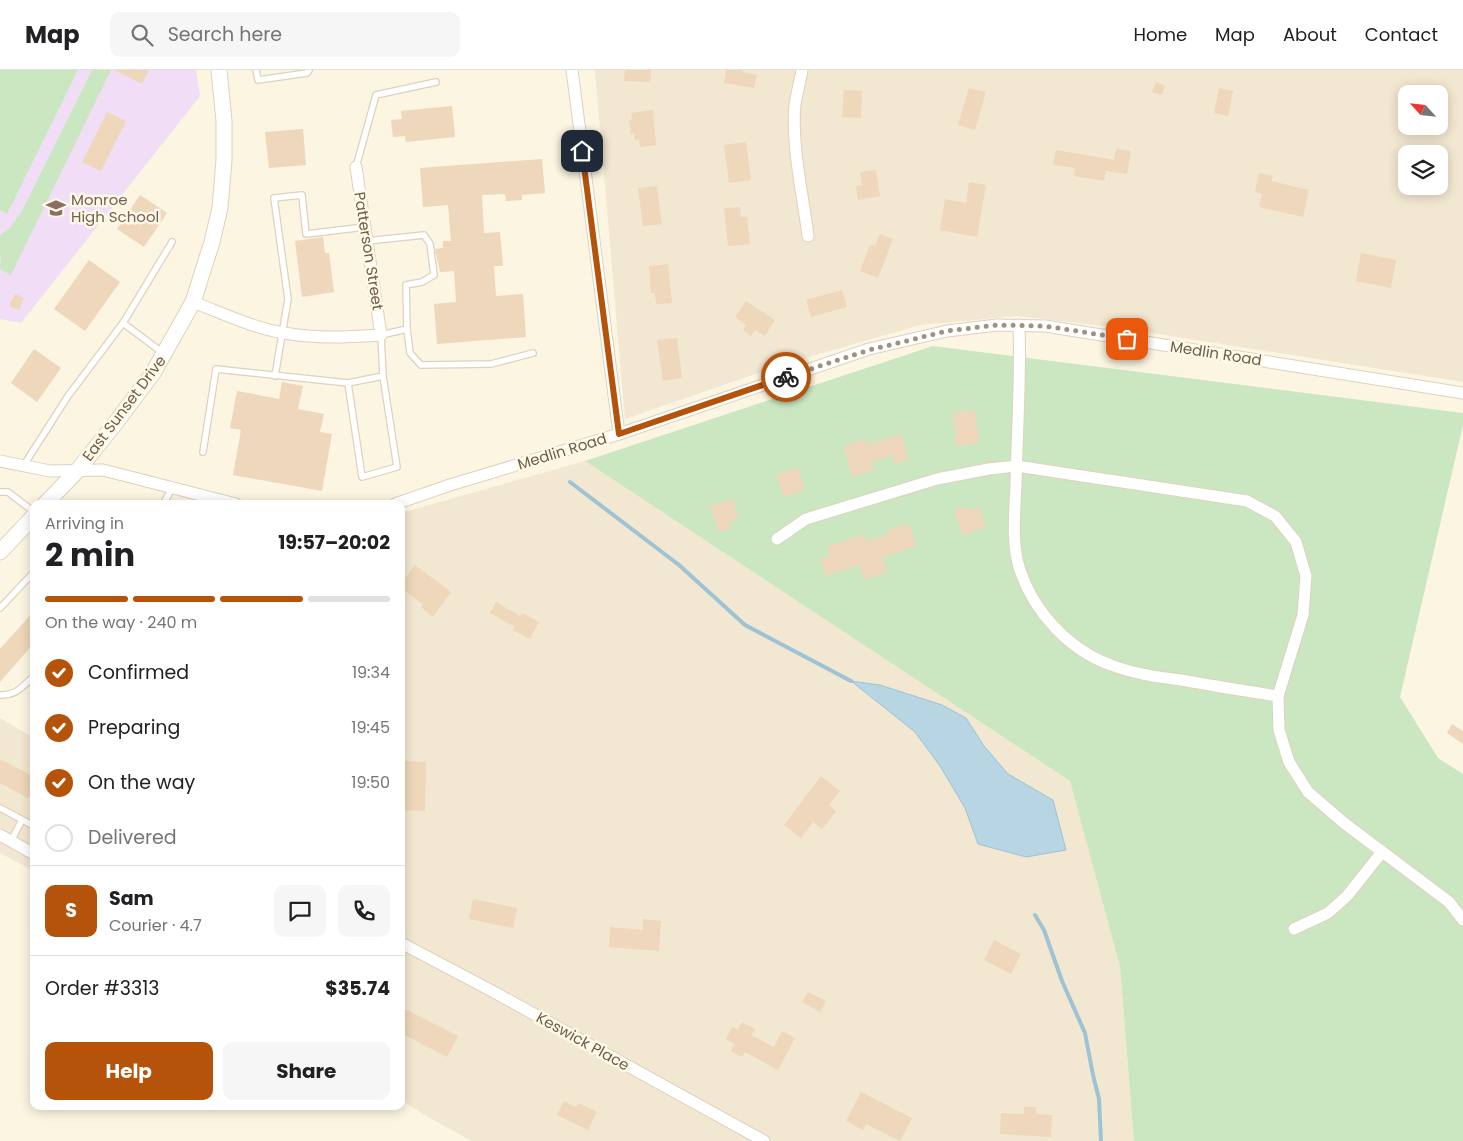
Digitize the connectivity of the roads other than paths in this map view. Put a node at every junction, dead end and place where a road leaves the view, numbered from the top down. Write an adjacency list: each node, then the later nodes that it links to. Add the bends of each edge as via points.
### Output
1 (219, 70): 12 (street, East Sunset Drive, via 224,121 220,208)
2 (256, 70): 3 (lane, via 258,80)
3 (309, 70)
4 (572, 70): 24 (street)
5 (802, 70): 9 (street, via 795,124)
6 (436, 82): 7 (lane, via 376,95)
7 (356, 167): 8 (street, Patterson Street)
8 (365, 227): 10 (street, Patterson Street); 16 (lane, via 306,234 302,195 274,198 288,299)
9 (808, 236)
10 (367, 240): 15 (lane, via 424,235 430,244 434,275 422,282 406,285); 17 (street, Patterson Street)
11 (172, 242): 13 (lane)
12 (193, 302): 16 (street); 19 (street, East Sunset Drive)
13 (123, 323): 19 (lane); 27 (lane, via 68,396)
14 (1019, 325): 23 (street, Medlin Road, via 1045,326); 24 (street, Medlin Road, via 947,331 869,350); 28 (street)
15 (407, 328): 17 (lane); 18 (lane, via 410,353 421,365 491,364)
16 (284, 333): 17 (street, via 329,337); 20 (lane)
17 (381, 335): 21 (lane)
18 (533, 353)
19 (165, 354): 29 (street, East Sunset Drive, via 120,418)
20 (275, 376): 22 (lane); 25 (lane, via 216,369)
21 (382, 376): 22 (lane); 22 (lane, via 397,467 362,477)
22 (348, 383)
23 (1463, 393)
24 (619, 434): 35 (street, Medlin Road)
25 (203, 452)
26 (0, 461): 27 (street)
27 (24, 464): 29 (street, via 50,470)
28 (1016, 466): 38 (street, via 937,479 806,519); 44 (street, via 1015,537 1020,570 1035,602 1057,631 1086,653 1141,674); 44 (street, via 1247,501 1275,516 1296,542 1306,576 1303,615)
29 (77, 470): 30 (street, via 103,470); 32 (street, East Sunset Drive)
30 (174, 487): 33 (lane); 34 (street)
31 (0, 492): 36 (lane, via 8,492)
32 (52, 500)
33 (166, 500)
34 (221, 500)
35 (405, 501)
36 (30, 511)
37 (30, 518): 39 (street)
38 (776, 538)
39 (0, 552)
40 (30, 576): 41 (lane)
41 (0, 608)
42 (30, 680): 43 (lane, via 18,692)
43 (0, 695)
44 (1278, 696): 51 (street, via 1279,730 1289,762 1308,792)
45 (0, 808): 46 (lane)
46 (22, 820): 47 (lane); 49 (lane)
47 (30, 824)
48 (0, 835): 49 (street)
49 (11, 841): 50 (street)
50 (30, 852)
51 (1382, 852): 52 (street, via 1449,902); 53 (street, via 1348,896 1328,913)
52 (1463, 920)
53 (1294, 929)
54 (405, 945): 55 (street, Keswick Place)
55 (764, 1141)

